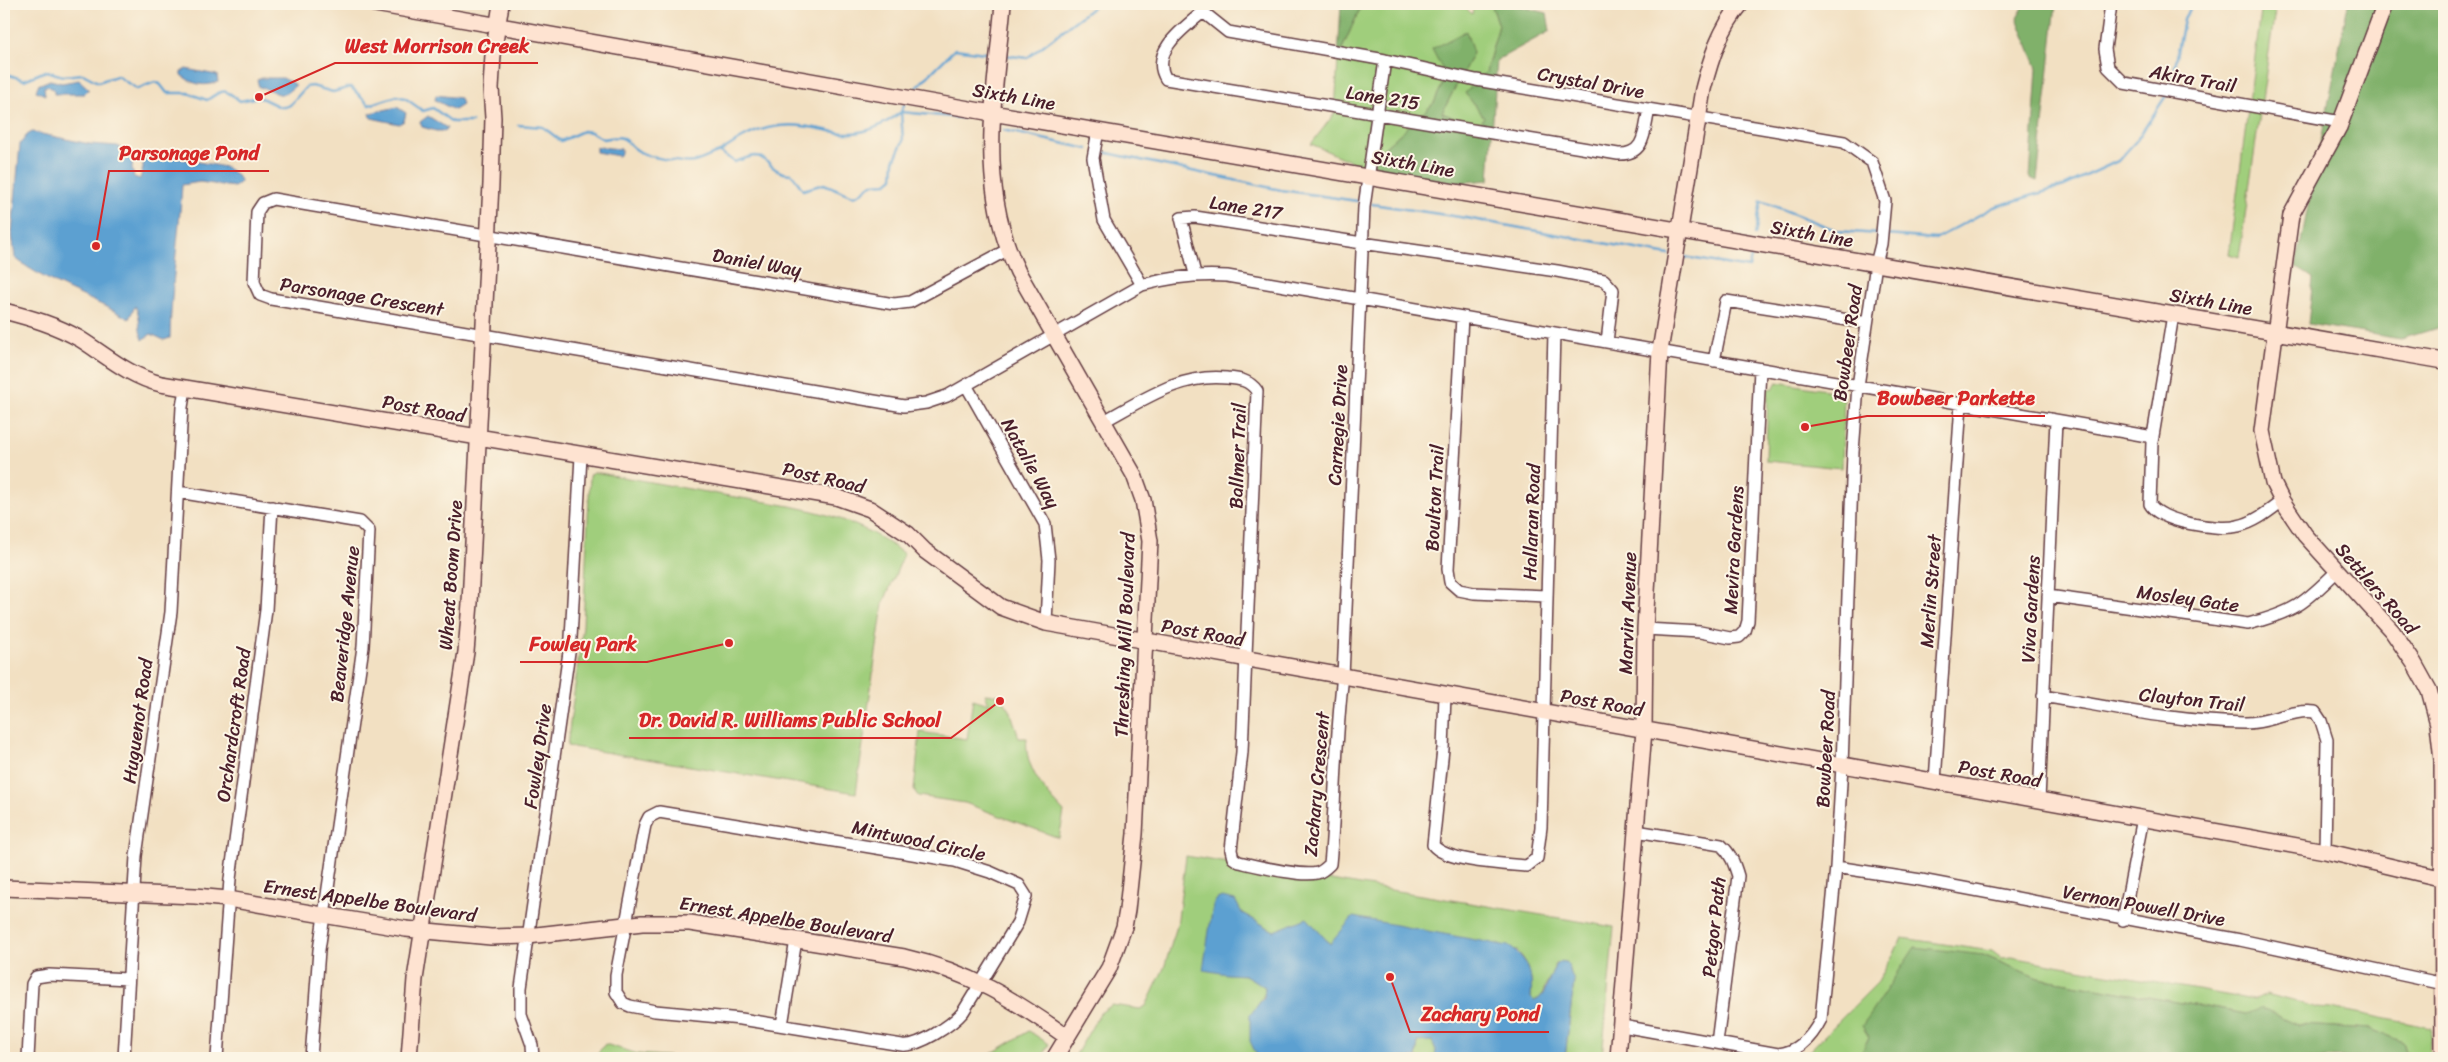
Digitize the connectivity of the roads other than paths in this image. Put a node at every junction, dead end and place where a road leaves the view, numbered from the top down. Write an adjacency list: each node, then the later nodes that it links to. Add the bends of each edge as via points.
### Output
1 (375, 4): 8 (street, Sixth Line)
2 (501, 4): 8 (street, Wheat Boom Drive)
3 (1003, 4): 11 (street, Threshing Mill Boulevard)
4 (1741, 4): 13 (street, Marvin Avenue, via 1730,16 1711,58)
5 (2111, 4): 14 (street, Akira Trail, via 2105,49 2108,67 2124,83)
6 (2380, 5): 14 (street, Settlers Road)
7 (1203, 12): 9 (street, Crystal Drive, via 1228,32); 12 (street, Lane 215, via 1162,54 1160,70 1166,79)
8 (498, 26): 11 (street, Sixth Line); 18 (street, Wheat Boom Drive, via 492,90)
9 (1385, 60): 10 (street, Crystal Drive, via 1476,80); 12 (street, Carnegie Drive)
10 (1649, 110): 12 (street, Lane 215, via 1640,146 1626,154); 13 (street, Crystal Drive)
11 (992, 113): 15 (street, Sixth Line); 20 (street, Threshing Mill Boulevard, via 993,190)
12 (1377, 114): 16 (street, Carnegie Drive)
13 (1699, 117): 17 (street, Marvin Avenue); 21 (street, Crystal Drive, via 1844,142 1872,162 1886,201)
14 (2341, 122): 29 (street, Settlers Road, via 2291,215)
15 (1098, 131): 16 (street, Sixth Line); 23 (street, via 1093,158 1104,220)
16 (1367, 176): 17 (street, Sixth Line); 19 (street, Carnegie Drive)
17 (1680, 231): 21 (street, Sixth Line); 34 (street, Marvin Avenue)
18 (488, 235): 20 (street, Daniel Way, via 894,304 910,302); 31 (street, Wheat Boom Drive); 31 (street, Parsonage Crescent, via 278,199 263,203 256,216 254,282 260,295)
19 (1362, 244): 22 (street, Lane 217, via 1195,217 1181,218); 24 (street, Carnegie Drive); 33 (street, via 1604,280 1613,290)
20 (1007, 250): 32 (street, Threshing Mill Boulevard)
21 (1876, 264): 26 (street, Sixth Line); 28 (street, Bowbeer Road)
22 (1196, 274): 23 (street); 24 (street, via 1227,276)
23 (1142, 285): 32 (street)
24 (1360, 299): 27 (street); 57 (street, Carnegie Drive)
25 (4, 311): 40 (street, Post Road, via 38,319 65,331 140,378)
26 (2173, 314): 29 (street, Sixth Line); 44 (street)
27 (1462, 317): 30 (street); 51 (street, Boulton Trail, via 1448,569 1450,582 1459,590 1474,593)
28 (1867, 323): 36 (street, via 1726,301); 39 (street, Bowbeer Road)
29 (2275, 332): 35 (street, Sixth Line); 48 (street, Settlers Road, via 2262,431 2273,483)
30 (1554, 333): 33 (street); 51 (street, Hallaran Road)
31 (483, 334): 38 (street, via 894,405 926,404); 45 (street, Wheat Boom Drive)
32 (1055, 336): 38 (street); 43 (street, Threshing Mill Boulevard)
33 (1607, 342): 34 (street)
34 (1660, 352): 36 (street); 54 (street, Marvin Avenue)
35 (2444, 360)
36 (1714, 361): 37 (street)
37 (1760, 369): 39 (street); 54 (street, Mevira Gardens, via 1745,631 1739,637 1730,638 1700,632)
38 (966, 385): 53 (street, Natalie Way, via 1045,524 1049,552)
39 (1858, 386): 41 (street); 62 (street, Bowbeer Road)
40 (185, 389): 45 (street, Post Road); 47 (street, Huguenot Road)
41 (1961, 404): 42 (street); 63 (street, Merlin Street)
42 (2056, 420): 44 (street); 52 (street, Viva Gardens)
43 (1104, 421): 55 (street, Threshing Mill Boulevard, via 1134,475 1146,514 1150,541); 56 (street, Ballmer Trail, via 1158,392 1195,378 1238,379 1250,382 1257,391)
44 (2153, 437): 48 (street, via 2150,504 2159,513 2208,527 2228,528 2249,522)
45 (477, 438): 46 (street, Post Road); 76 (street, Wheat Boom Drive, via 466,652)
46 (581, 456): 53 (street, Post Road, via 836,497 870,508 995,603); 77 (street, Fowley Drive, via 571,638)
47 (178, 492): 49 (street, Beaveridge Avenue); 71 (street, Huguenot Road, via 171,612)
48 (2282, 501): 50 (street, Settlers Road, via 2305,535)
49 (272, 507): 72 (street, Orchardcroft Road, via 265,616); 73 (street, Beaveridge Avenue, via 360,522 370,537 363,646)
50 (2337, 571): 52 (street, Mosley Gate, via 2307,600 2281,616 2248,624); 69 (street, Settlers Road, via 2392,631 2429,690 2438,724 2442,760)
51 (1546, 596): 60 (street, Hallaran Road)
52 (2048, 596): 59 (street, Viva Gardens)
53 (1046, 623): 55 (street, Post Road)
54 (1646, 629): 61 (street, Marvin Avenue)
55 (1145, 642): 56 (street, Post Road); 84 (street, Threshing Mill Boulevard, via 1128,910 1109,968)
56 (1246, 660): 57 (street, Post Road); 57 (street, Zachary Crescent, via 1242,752 1231,850 1233,858 1239,862 1304,874 1316,873 1330,864)
57 (1342, 676): 58 (street, Post Road)
58 (1445, 694): 60 (street, Post Road); 60 (street, Hallaran Road, via 1433,845 1438,852 1456,856 1527,866 1537,858 1541,827)
59 (2043, 696): 64 (street, Viva Gardens); 67 (street, Clayton Trail, via 2192,720 2247,723 2275,719 2288,713 2315,712 2327,740)
60 (1542, 712): 61 (street, Post Road)
61 (1644, 730): 62 (street, Post Road); 66 (street, Marvin Avenue)
62 (1842, 766): 63 (street, Post Road); 68 (street, Bowbeer Road)
63 (1934, 782): 64 (street, Post Road)
64 (2039, 800): 65 (street, Post Road)
65 (2143, 818): 67 (street, Post Road); 74 (street)
66 (1636, 831): 83 (street, Marvin Avenue); 85 (street, Petgor Path, via 1721,845 1734,861 1738,876)
67 (2325, 851): 69 (street, Post Road)
68 (1836, 867): 74 (street, Vernon Powell Drive, via 1921,880); 85 (street, Bowbeer Road, via 1821,1020 1816,1028 1789,1053 1778,1054)
69 (2443, 879): 81 (street, Settlers Road)
70 (4, 888): 71 (street, Ernest Appelbe Boulevard)
71 (133, 892): 72 (street, Ernest Appelbe Boulevard); 79 (street, Huguenot Road)
72 (228, 899): 73 (street, Ernest Appelbe Boulevard); 89 (street, Orchardcroft Road)
73 (324, 916): 76 (street, Ernest Appelbe Boulevard); 90 (street, Beaveridge Avenue, via 317,964)
74 (2123, 920): 81 (street, Vernon Powell Drive, via 2250,942)
75 (626, 924): 77 (street, Ernest Appelbe Boulevard); 78 (street, Ernest Appelbe Boulevard, via 690,923); 80 (street, Mintwood Circle, via 647,821 656,813 682,815 954,861 1014,882 1025,892 1026,901 1012,934); 82 (street, Mintwood Circle, via 615,984 617,995 626,1005 655,1012)
76 (423, 931): 77 (street, Ernest Appelbe Boulevard, via 490,937); 91 (street, Wheat Boom Drive, via 414,988)
77 (528, 936): 92 (street, Fowley Drive, via 521,1014 532,1045)
78 (796, 940): 80 (street, Ernest Appelbe Boulevard, via 919,961); 82 (street)
79 (128, 979): 87 (street, via 36,977 32,984); 88 (street, Huguenot Road)
80 (981, 982): 82 (street, Mintwood Circle, via 954,1022 910,1046); 84 (street, Ernest Appelbe Boulevard)
81 (2444, 984): 94 (street, Settlers Road)
82 (782, 1025)
83 (1622, 1026): 85 (street, Bowbeer Road); 93 (street, Marvin Avenue)
84 (1067, 1037): 86 (street, Threshing Mill Boulevard)
85 (1717, 1043)
86 (1055, 1057)
87 (28, 1058)
88 (124, 1058)
89 (217, 1058)
90 (311, 1058)
91 (409, 1058)
92 (532, 1058)
93 (1618, 1058)
94 (2443, 1058)

